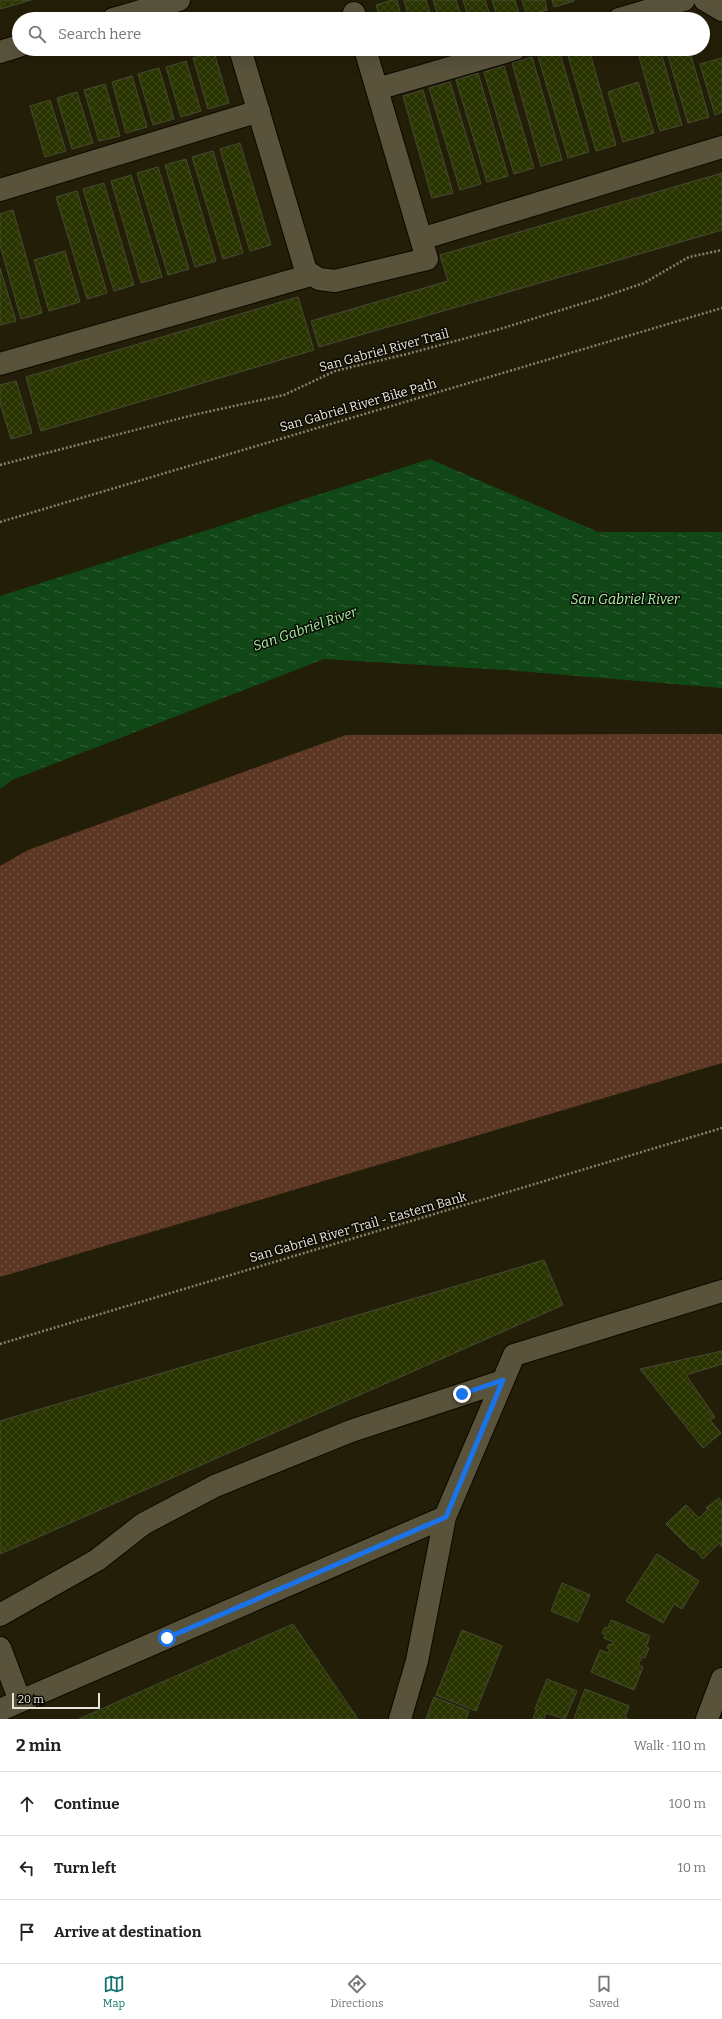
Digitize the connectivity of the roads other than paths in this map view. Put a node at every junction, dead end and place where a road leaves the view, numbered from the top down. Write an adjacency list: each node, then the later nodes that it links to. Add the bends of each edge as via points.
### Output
1 (179, 0): 5 (street)
2 (684, 0): 6 (street)
3 (705, 0): 4 (street)
4 (722, 10)
5 (137, 12)
6 (642, 12)
7 (12, 48): 8 (street)
8 (0, 52)
9 (242, 56): 13 (street)
10 (367, 56): 12 (street)
11 (491, 56): 12 (street)
12 (377, 89): 16 (street)
13 (259, 111): 15 (street); 17 (street, via 306,271)
14 (722, 146): 16 (street)
15 (0, 190)
16 (421, 239): 17 (street, via 427,259 336,281 319,279)
17 (311, 275): 18 (street)
18 (0, 364)
19 (722, 1292): 20 (street, via 514,1355)
20 (503, 1380): 21 (street); 22 (street, via 351,1431 215,1486 143,1524 97,1560)
21 (446, 1517): 25 (street); 27 (street, via 417,1661)
22 (0, 1615)
23 (0, 1648): 25 (street)
24 (722, 1679): 28 (street)
25 (20, 1701): 26 (street)
26 (0, 1710)
27 (400, 1719)
28 (706, 1719)

